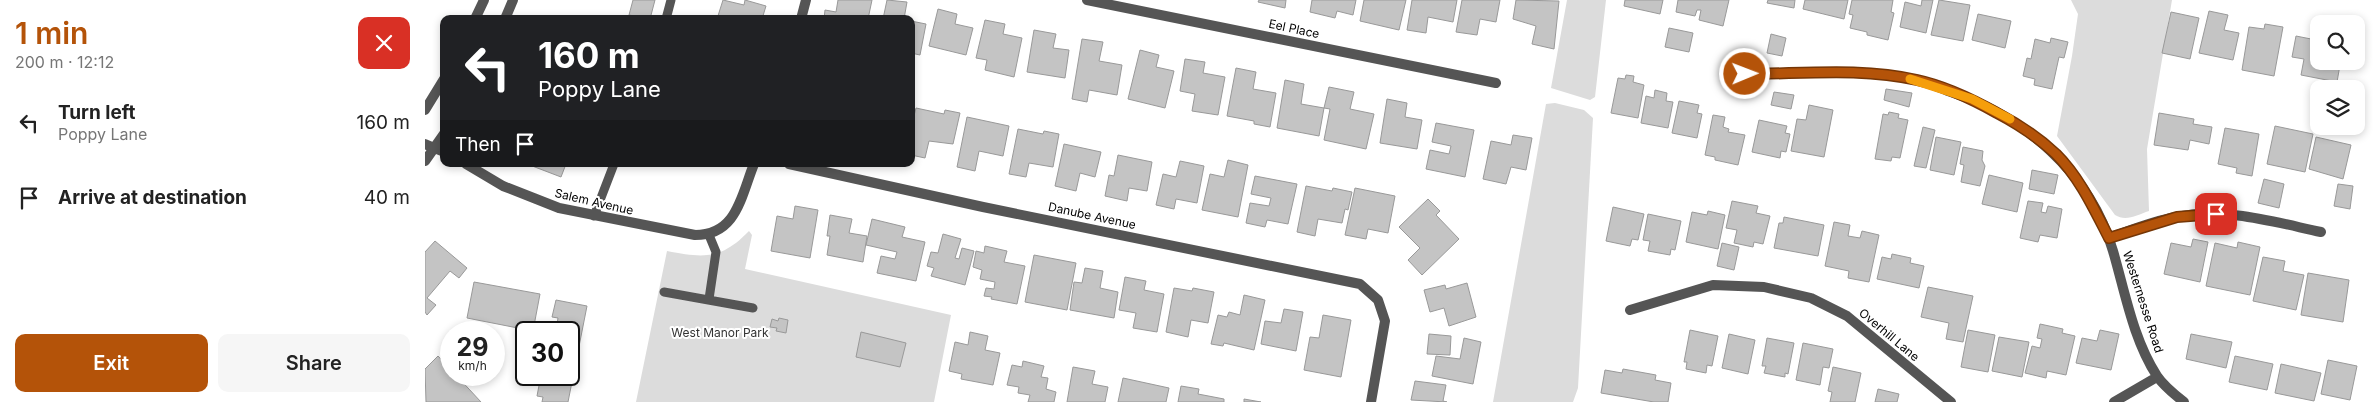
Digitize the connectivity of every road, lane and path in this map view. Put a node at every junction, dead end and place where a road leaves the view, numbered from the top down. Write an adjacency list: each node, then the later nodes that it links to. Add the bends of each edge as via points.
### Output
1 (484, 0): 6 (street)
2 (513, 0): 7 (street)
3 (671, 0): 8 (lane)
4 (806, 0): 9 (street)
5 (1087, 0): 11 (street, Eel Place)
6 (477, 15)
7 (507, 15)
8 (667, 15)
9 (802, 15)
10 (1745, 74): 23 (street, Westernesse Road, via 1888,76 1917,80 1972,99 2021,125 2057,155 2084,189)
11 (1496, 83)
12 (440, 86): 13 (street)
13 (425, 110)
14 (434, 148): 15 (street)
15 (425, 161)
16 (471, 167): 20 (street, Salem Avenue, via 538,201)
17 (613, 167): 20 (lane)
18 (753, 167): 22 (street, Salem Avenue, via 735,214 724,228)
19 (803, 167): 29 (street, Danube Avenue, via 1360,284 1381,306 1385,321)
20 (594, 216): 22 (street, Salem Avenue)
21 (2321, 232): 23 (street, via 2216,214 2177,217)
22 (709, 235): 25 (lane, via 716,252)
23 (2109, 238): 28 (street, Westernesse Road, via 2133,320)
24 (664, 292): 25 (lane)
25 (709, 299): 26 (lane)
26 (753, 308)
27 (1630, 310): 30 (street, Overhill Lane, via 1713,285 1764,287 1811,298 1847,316)
28 (2157, 377): 31 (street); 32 (street, Westernesse Road)
29 (1371, 402)
30 (1951, 402)
31 (2114, 402)
32 (2184, 402)

